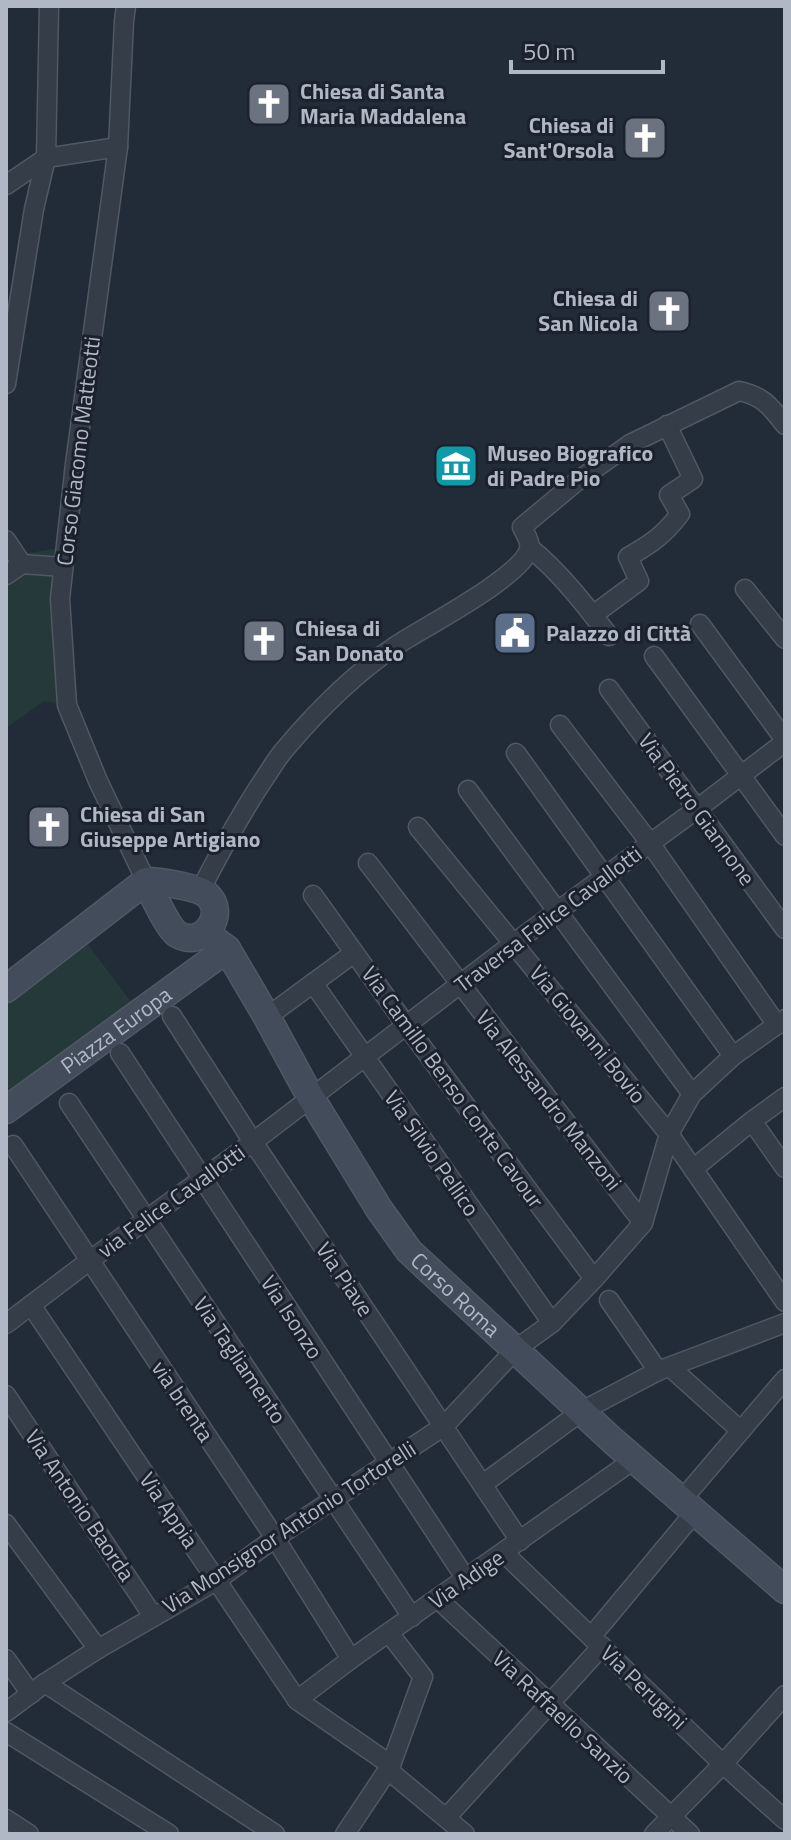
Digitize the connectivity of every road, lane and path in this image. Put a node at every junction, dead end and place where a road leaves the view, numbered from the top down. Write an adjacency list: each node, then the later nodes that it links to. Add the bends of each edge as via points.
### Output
1 (49, 6): 4 (street)
2 (126, 6): 3 (street, Corso Giacomo Matteotti)
3 (118, 147): 4 (street); 14 (street, Corso Giacomo Matteotti)
4 (46, 158): 5 (street); 7 (street)
5 (9, 177)
6 (6, 292): 7 (street)
7 (18, 310): 8 (street)
8 (6, 382)
9 (667, 425): 10 (street, via 739,391 768,403); 12 (street, via 586,474 522,527); 17 (street, via 693,479 669,495 680,514 652,544 628,557 639,581)
10 (785, 425)
11 (6, 540): 13 (street)
12 (530, 548): 17 (street); 35 (street, via 500,582 379,658 330,701 283,751)
13 (22, 564): 14 (street); 15 (street)
14 (63, 567): 34 (street, Corso Giacomo Matteotti, via 67,705)
15 (6, 575)
16 (745, 589): 20 (street)
17 (593, 615): 19 (street)
18 (700, 624): 24 (street)
19 (609, 636)
20 (785, 639)
21 (654, 656): 26 (street)
22 (609, 689): 28 (street, Via Pietro Giannone)
23 (560, 725): 31 (street)
24 (785, 741): 26 (street, Traversa Felice Cavallotti)
25 (516, 753): 33 (street)
26 (741, 775): 28 (street, Traversa Felice Cavallotti); 30 (street)
27 (468, 790): 37 (street)
28 (697, 809): 31 (street, Traversa Felice Cavallotti); 39 (street, Via Pietro Giannone)
29 (418, 827): 41 (street, Via Giovanni Bovio)
30 (785, 836)
31 (650, 843): 33 (street, Traversa Felice Cavallotti); 50 (street)
32 (368, 863): 47 (street, Via Alessandro Manzoni)
33 (604, 877): 37 (street, Traversa Felice Cavallotti); 54 (street)
34 (146, 881): 35 (main road); 38 (main road); 46 (main road)
35 (194, 890): 38 (main road, via 171,899); 40 (main road, via 209,896 215,910 212,925)
36 (313, 895): 43 (street, Via Camillo Benso Conte Cavour)
37 (558, 911): 41 (street, Traversa Felice Cavallotti); 55 (street)
38 (167, 919): 40 (main road, via 178,934)
39 (785, 929)
40 (201, 935): 42 (main road, Corso Roma); 44 (main road)
41 (514, 943): 47 (street, Traversa Felice Cavallotti); 61 (street, Via Giovanni Bovio)
42 (227, 949): 44 (main road, Piazza Europa); 49 (main road, Corso Roma)
43 (354, 953): 45 (street); 51 (street, Via Camillo Benso Conte Cavour)
44 (201, 968): 59 (main road, Piazza Europa)
45 (313, 983): 49 (street); 53 (street, Via Silvio Pellico)
46 (8, 984)
47 (460, 984): 51 (street, Traversa Felice Cavallotti); 68 (street, Via Alessandro Manzoni)
48 (172, 1016): 62 (street, Via Piave)
49 (267, 1017): 57 (main road, Corso Roma)
50 (781, 1022): 54 (street)
51 (406, 1025): 53 (street, Traversa Felice Cavallotti); 70 (street, Via Camillo Benso Conte Cavour)
52 (120, 1053): 66 (street, Via Isonzo)
53 (364, 1056): 57 (street, Traversa Felice Cavallotti); 74 (street, Via Silvio Pellico)
54 (733, 1056): 55 (street)
55 (692, 1094): 61 (street)
56 (785, 1097): 60 (street)
57 (311, 1098): 62 (street, via Felice Cavallotti); 77 (main road, Corso Roma, via 409,1251)
58 (69, 1103): 67 (street, Via Tagliamento)
59 (6, 1110)
60 (752, 1121): 64 (street); 65 (street)
61 (669, 1134): 65 (street, Via Giovanni Bovio); 68 (street)
62 (253, 1142): 66 (street, via Felice Cavallotti); 82 (street, Via Piave)
63 (13, 1145): 69 (street, via brenta)
64 (785, 1168)
65 (693, 1169): 72 (street, Via Giovanni Bovio)
66 (202, 1180): 67 (street, via Felice Cavallotti); 85 (street, Via Isonzo)
67 (147, 1220): 69 (street, via Felice Cavallotti); 87 (street, Via Tagliamento)
68 (643, 1223): 70 (street, Via Monsignor Antonio Tortorelli)
69 (89, 1261): 73 (street, via Felice Cavallotti); 90 (street, via brenta)
70 (594, 1279): 74 (street, Via Monsignor Antonio Tortorelli)
71 (609, 1300): 78 (street)
72 (785, 1302)
73 (31, 1305): 76 (street); 94 (street, Via Appia)
74 (552, 1323): 77 (street, Via Monsignor Antonio Tortorelli)
75 (785, 1323): 78 (street)
76 (6, 1324)
77 (516, 1349): 81 (main road, Corso Roma); 82 (street, Via Monsignor Antonio Tortorelli)
78 (664, 1369): 81 (street); 83 (street)
79 (785, 1379): 83 (street)
80 (6, 1395): 97 (street, Via Antonio Baorda)
81 (582, 1411): 84 (main road, Corso Roma); 86 (street)
82 (444, 1426): 85 (street, Via Monsignor Antonio Tortorelli); 86 (street, Via Piave)
83 (741, 1431): 88 (street)
84 (635, 1459): 88 (main road, Corso Roma); 91 (street, Via Adige)
85 (389, 1463): 87 (street, Via Monsignor Antonio Tortorelli); 93 (street, Via Isonzo)
86 (483, 1484): 91 (street, Via Piave)
87 (333, 1501): 90 (street, Via Monsignor Antonio Tortorelli); 98 (street, Via Tagliamento)
88 (688, 1506): 95 (main road, Corso Roma); 100 (street)
89 (6, 1524): 101 (street)
90 (275, 1538): 94 (street, Via Monsignor Antonio Tortorelli); 103 (street, via brenta)
91 (520, 1541): 92 (street, Via Adige)
92 (504, 1553): 93 (street, Via Adige); 100 (street, Via Perugini)
93 (466, 1579): 96 (street, Via Adige)
94 (216, 1581): 97 (street, Via Monsignor Antonio Tortorelli); 107 (street, Via Appia)
95 (785, 1590)
96 (438, 1599): 98 (street, Via Adige); 108 (street, Via Raffaello Sanzio)
97 (153, 1616): 101 (street, Via Monsignor Antonio Tortorelli)
98 (412, 1617): 99 (street, Via Adige)
99 (389, 1633): 103 (street, Via Adige); 112 (street, via 423,1677)
100 (596, 1642): 108 (street); 111 (street, Via Perugini)
101 (98, 1649): 105 (street, Via Monsignor Antonio Tortorelli)
102 (6, 1659): 105 (street)
103 (351, 1659): 107 (street, Via Adige)
104 (6, 1680): 105 (street)
105 (38, 1688): 109 (street, Via Monsignor Antonio Tortorelli); 119 (street)
106 (785, 1695): 111 (street)
107 (297, 1700): 112 (street, Via Appia)
108 (550, 1705): 113 (street, Via Raffaello Sanzio); 114 (street)
109 (6, 1712)
110 (6, 1732): 118 (street)
111 (723, 1764): 113 (street); 116 (street, Via Perugini)
112 (390, 1767): 114 (street, Via Appia); 120 (street)
113 (671, 1817): 122 (street); 123 (street, Via Raffaello Sanzio)
114 (446, 1818): 121 (street, Via Appia)
115 (6, 1819): 117 (street)
116 (785, 1820)
117 (29, 1834)
118 (169, 1834)
119 (275, 1834)
120 (345, 1834)
121 (465, 1834)
122 (654, 1834)
123 (690, 1834)

